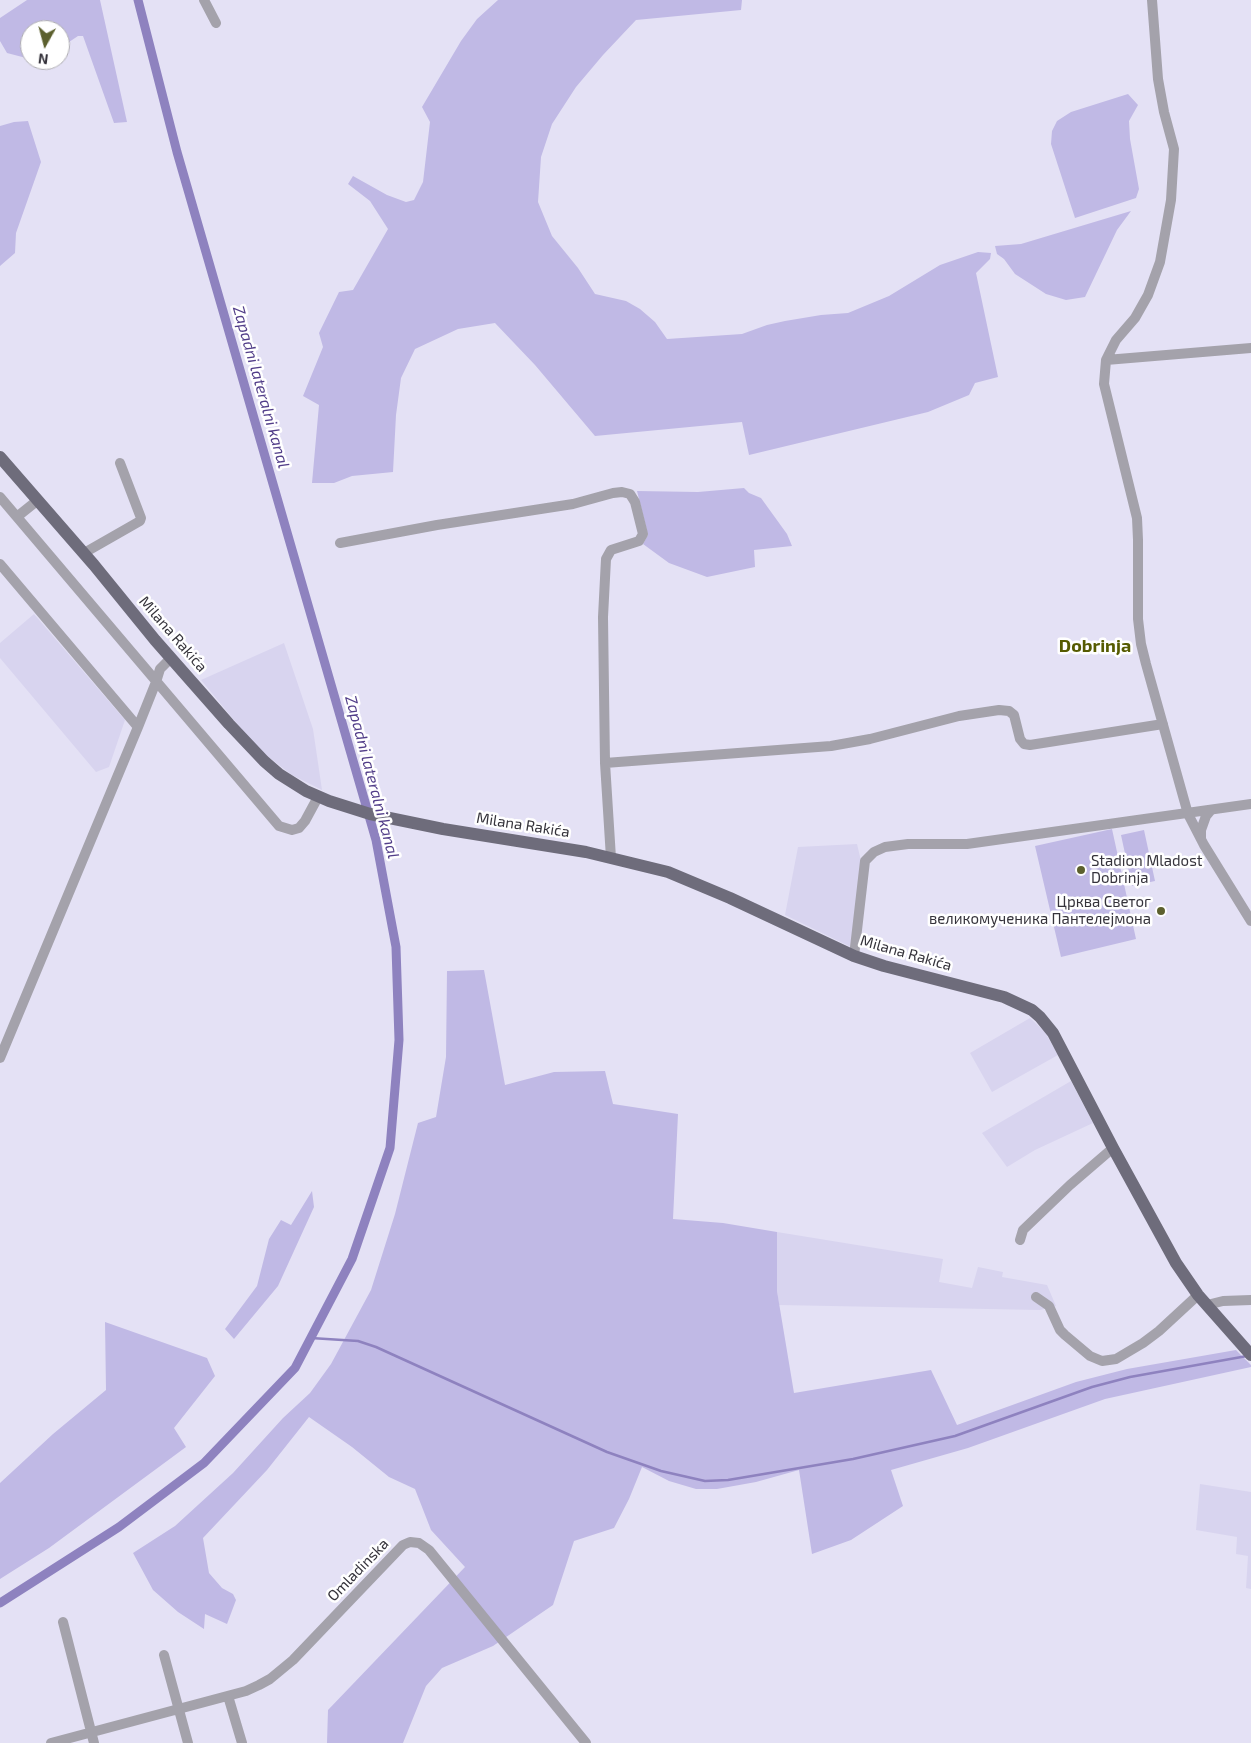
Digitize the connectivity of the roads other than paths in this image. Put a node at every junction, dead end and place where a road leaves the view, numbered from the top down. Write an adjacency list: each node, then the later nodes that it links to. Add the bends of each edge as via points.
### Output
1 (204, 0): 3 (street)
2 (1152, 0): 5 (street, via 1158,79 1174,149 1171,200 1160,262 1148,295)
3 (216, 24)
4 (1251, 348): 5 (street)
5 (1106, 360): 16 (street, via 1106,395 1137,518 1141,644)
6 (0, 457): 9 (main road, Milana Rakića)
7 (120, 463): 12 (street, via 140,521)
8 (0, 497): 10 (street)
9 (38, 500): 10 (street); 12 (main road, Milana Rakića)
10 (18, 516): 15 (street)
11 (340, 543): 18 (street, via 573,504 613,493 630,494 643,534 639,542 611,550 606,559 602,617)
12 (84, 553): 14 (main road, Milana Rakića)
13 (0, 564): 17 (street)
14 (172, 658): 15 (street, via 160,669); 19 (main road, Milana Rakića, via 264,762)
15 (156, 682): 17 (street); 19 (street, via 280,826 292,830 299,828)
16 (1163, 724): 18 (street, via 1030,745 1020,739 1014,715 999,710 959,716 831,746); 22 (street)
17 (138, 726): 27 (street)
18 (605, 763): 24 (street)
19 (318, 798): 24 (main road, Milana Rakića, via 391,819)
20 (1251, 804): 21 (street)
21 (1211, 810): 22 (street); 23 (street, via 1201,830)
22 (1188, 814): 23 (street); 26 (street, via 967,844 885,847 874,852 865,862)
23 (1201, 840): 25 (street)
24 (611, 858): 26 (main road, Milana Rakića, via 668,872 693,882)
25 (1251, 921)
26 (854, 956): 28 (main road, Milana Rakića, via 1004,997 1032,1010 1053,1032)
27 (0, 1058)
28 (1113, 1148): 29 (street, via 1023,1230); 30 (main road, Milana Rakića, via 1176,1263)
29 (1020, 1240)
30 (1198, 1295): 31 (street, via 1144,1343 1116,1359 1102,1360 1090,1356 1065,1336 1049,1306); 33 (main road, Milana Rakića)
31 (1036, 1297)
32 (1251, 1300): 33 (street, via 1213,1302)
33 (1207, 1306): 34 (main road, Milana Rakića)
34 (1247, 1350)
35 (63, 1622): 39 (street)
36 (164, 1655): 38 (street)
37 (228, 1696): 38 (street, Omladinska); 43 (street); 44 (street, Omladinska, via 259,1685 282,1669 403,1545 419,1543 430,1550)
38 (178, 1709): 39 (street, Omladinska); 42 (street)
39 (91, 1732): 40 (street, Omladinska); 41 (street)
40 (51, 1743)
41 (94, 1743)
42 (188, 1743)
43 (242, 1743)
44 (586, 1743)

